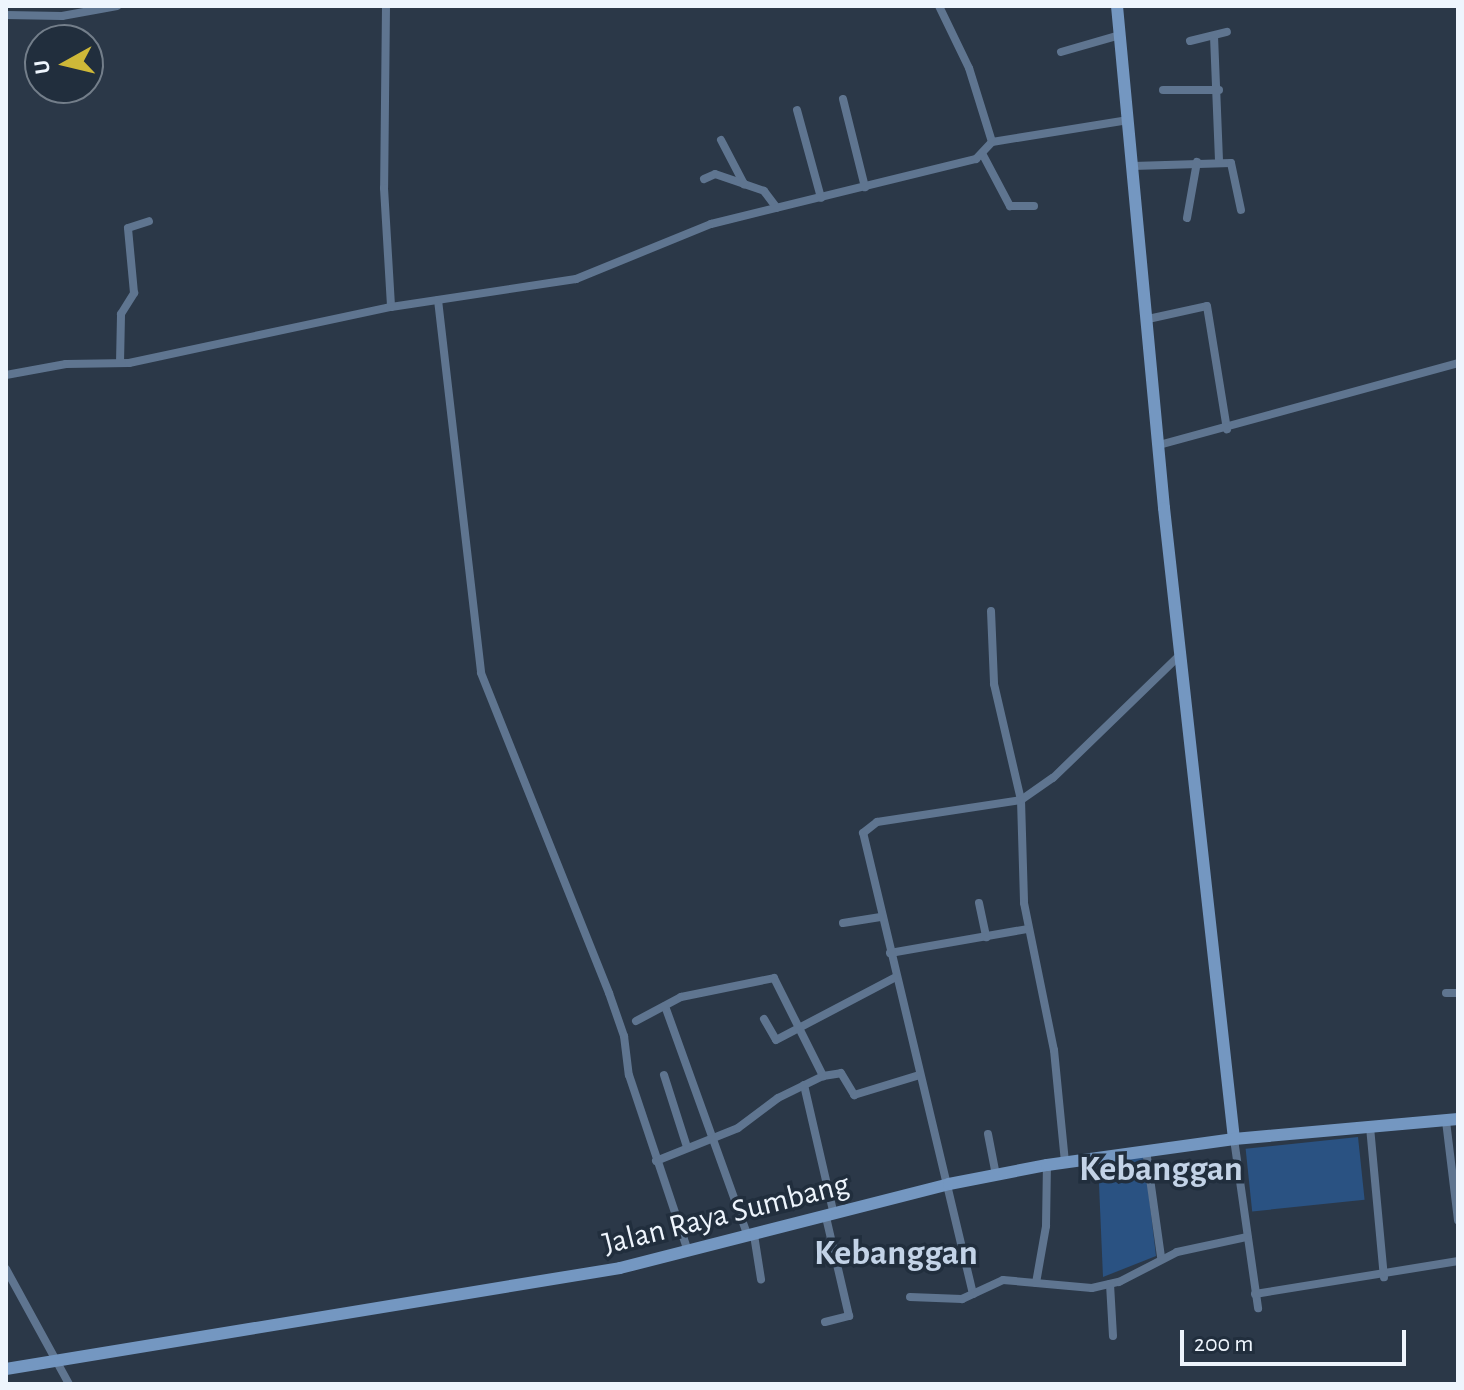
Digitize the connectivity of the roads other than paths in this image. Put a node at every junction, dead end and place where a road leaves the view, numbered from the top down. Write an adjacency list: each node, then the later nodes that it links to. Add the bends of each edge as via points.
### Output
1 (117, 6): 5 (street, via 62,16)
2 (386, 6): 32 (street, via 384,188)
3 (939, 6): 17 (street, via 969,68)
4 (1117, 6): 7 (street)
5 (6, 15)
6 (1227, 32): 8 (street)
7 (1120, 35): 10 (street); 15 (street)
8 (1214, 36): 9 (street); 12 (street)
9 (1190, 41)
10 (1061, 52)
11 (1163, 90): 12 (street)
12 (1219, 90): 19 (street)
13 (843, 99): 24 (street)
14 (797, 110): 25 (street)
15 (1128, 120): 17 (street); 21 (street)
16 (721, 140): 23 (street)
17 (992, 142): 18 (street)
18 (983, 155): 24 (street); 26 (street, via 1010,206)
19 (1219, 161): 20 (street); 28 (street, via 1233,166)
20 (1197, 162): 21 (street); 29 (street)
21 (1133, 166): 33 (street)
22 (704, 179): 23 (street, via 715,174)
23 (744, 184): 27 (street, via 764,191)
24 (865, 187): 25 (street)
25 (821, 198): 27 (street)
26 (1034, 206)
27 (777, 208): 31 (street, via 711,224 576,279)
28 (1241, 210)
29 (1187, 218)
30 (149, 221): 34 (street, via 128,228 134,293 121,314)
31 (438, 300): 32 (street); 66 (street, via 479,664 624,1036 621,1046)
32 (391, 307): 34 (street)
33 (1148, 319): 37 (street, via 1207,306); 38 (street)
34 (120, 363): 36 (street, via 66,364)
35 (1458, 363): 37 (street)
36 (6, 375)
37 (1227, 429): 38 (street)
38 (1159, 445): 40 (street)
39 (991, 611): 41 (street, via 994,684)
40 (1181, 654): 41 (street, via 1053,778); 63 (street)
41 (1021, 800): 43 (street, via 866,827 865,856); 45 (street)
42 (979, 903): 46 (street)
43 (881, 917): 44 (street); 47 (street)
44 (843, 923)
45 (1027, 929): 46 (street); 67 (street, via 1054,1050)
46 (986, 937): 47 (street)
47 (890, 953): 48 (street)
48 (896, 977): 54 (street); 56 (street)
49 (1446, 993): 50 (street)
50 (1458, 993)
51 (665, 1006): 53 (street); 54 (street, via 707,988 771,977); 62 (street)
52 (764, 1019): 54 (street, via 774,1040)
53 (636, 1021)
54 (802, 1026): 57 (street)
55 (664, 1075): 64 (street)
56 (920, 1075): 57 (street, via 854,1095 841,1073); 70 (street)
57 (823, 1076): 58 (street)
58 (804, 1085): 62 (street); 71 (street)
59 (1452, 1120): 60 (street, Jalan Raya Sumbang); 72 (street)
60 (1370, 1127): 63 (street, Jalan Raya Sumbang); 79 (street)
61 (988, 1134): 69 (street)
62 (710, 1139): 64 (street); 73 (street)
63 (1234, 1139): 65 (street, Jalan Raya Sumbang); 74 (street)
64 (687, 1147): 66 (street)
65 (1146, 1150): 67 (street, Jalan Raya Sumbang); 76 (street)
66 (656, 1161): 75 (street)
67 (1065, 1163): 68 (street, Jalan Raya Sumbang)
68 (1047, 1165): 69 (street, Jalan Raya Sumbang); 81 (street, via 1046,1226)
69 (996, 1175): 70 (street, Jalan Raya Sumbang)
70 (949, 1184): 71 (street, Jalan Raya Sumbang); 83 (street)
71 (830, 1216): 73 (street, Jalan Raya Sumbang); 87 (street, via 849,1316)
72 (1458, 1220)
73 (751, 1236): 75 (street, Jalan Raya Sumbang); 80 (street)
74 (1247, 1237): 76 (street); 84 (street)
75 (688, 1251): 89 (street, Jalan Raya Sumbang, via 381,1311)
76 (1161, 1257): 82 (street)
77 (1458, 1261): 79 (street)
78 (6, 1269): 89 (street)
79 (1384, 1277): 84 (street)
80 (761, 1279)
81 (1036, 1283): 82 (street, via 1069,1288); 83 (street, via 992,1281)
82 (1110, 1284): 88 (street)
83 (973, 1294): 85 (street, via 962,1299)
84 (1255, 1294): 86 (street)
85 (910, 1297)
86 (1258, 1308)
87 (825, 1322)
88 (1113, 1336)
89 (56, 1361): 90 (street, Jalan Raya Sumbang); 91 (street)
90 (6, 1369)
91 (69, 1384)

